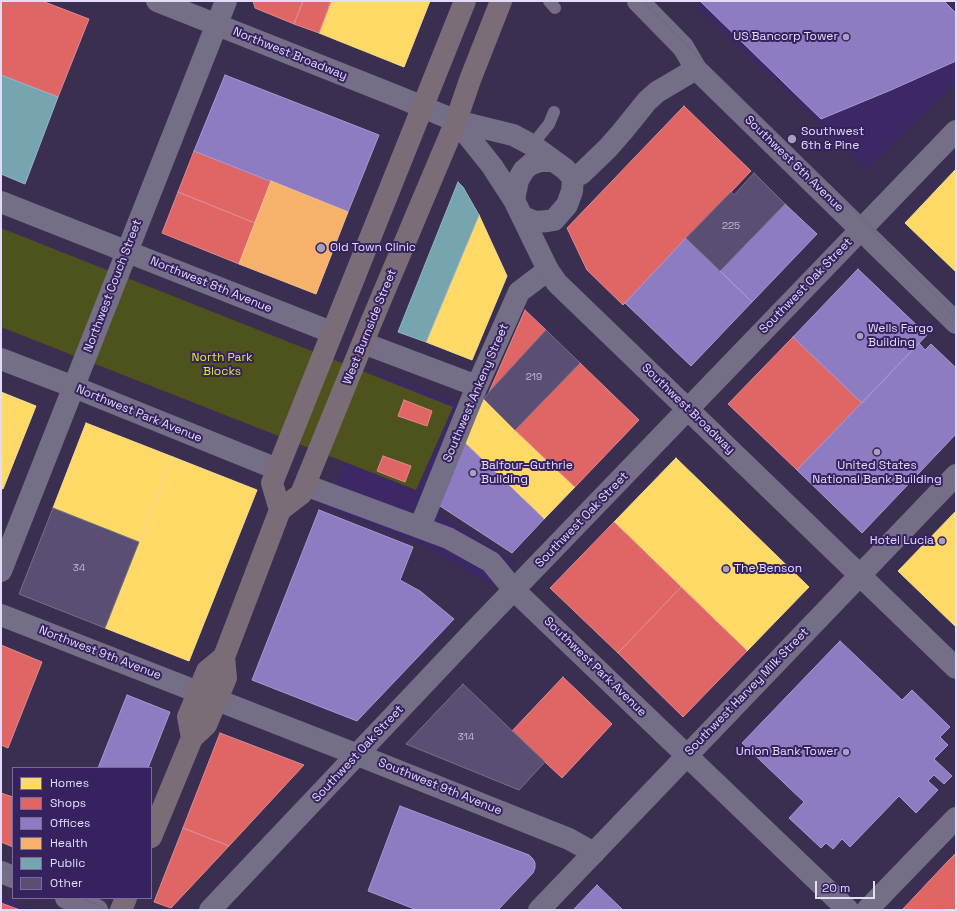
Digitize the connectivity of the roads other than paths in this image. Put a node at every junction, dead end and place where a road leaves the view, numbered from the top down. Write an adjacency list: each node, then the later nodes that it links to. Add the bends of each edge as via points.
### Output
1 (157, 1): 6 (street, Northwest Broadway)
2 (226, 1): 6 (street, Northwest Couch Street)
3 (465, 1): 8 (main road)
4 (501, 1): 10 (main road, West Burnside Street)
5 (638, 1): 7 (street, Southwest 6th Avenue, via 683,47)
6 (217, 24): 8 (street, Northwest Broadway); 18 (street, Northwest Couch Street)
7 (696, 69): 14 (street, via 656,92 587,169); 17 (street, Southwest 6th Avenue)
8 (422, 107): 10 (street, Southwest Broadway); 21 (main road)
9 (554, 112): 12 (lane, via 549,124)
10 (456, 121): 12 (street, Southwest Broadway, via 513,135); 16 (street, Southwest Broadway, via 492,166); 22 (main road, West Burnside Street)
11 (956, 131): 17 (street, Southwest Oak Street)
12 (532, 144): 13 (street, Southwest Broadway)
13 (553, 161): 14 (street, Southwest Broadway); 16 (street, via 540,161 524,170 518,180)
14 (573, 178): 16 (street, via 567,205 554,220 535,222)
15 (1, 202): 18 (street, Northwest 8th Avenue)
16 (518, 209): 19 (street, Southwest Broadway)
17 (860, 230): 20 (street, Southwest 6th Avenue); 26 (street, Southwest Oak Street)
18 (127, 252): 21 (street, Northwest 8th Avenue); 25 (street, Northwest Couch Street)
19 (548, 270): 24 (street, Southwest Ankeny Street, via 519,292); 26 (street, Southwest Broadway, via 557,283)
20 (956, 324)
21 (331, 332): 27 (main road)
22 (363, 343): 24 (street); 29 (main road, West Burnside Street)
23 (1, 359): 25 (street, Northwest Park Avenue)
24 (477, 386): 31 (street, Southwest Ankeny Street)
25 (74, 387): 27 (street, Northwest Park Avenue); 32 (street, Northwest Couch Street)
26 (688, 409): 33 (street, Southwest Broadway); 34 (street, Southwest Oak Street)
27 (277, 470): 30 (main road, via 272,483)
28 (956, 475): 33 (street, Southwest Harvey Milk Street)
29 (305, 485): 30 (main road, West Burnside Street, via 301,494); 31 (street, Southwest Park Avenue)
30 (280, 510): 37 (main road, via 224,657 207,671)
31 (420, 527): 34 (street, Southwest Park Avenue, via 448,538 491,562)
32 (1, 571)
33 (860, 575): 36 (street, Southwest Broadway); 39 (street, Southwest Harvey Milk Street)
34 (514, 590): 38 (street, Southwest Oak Street); 39 (street, Southwest Park Avenue)
35 (1, 615): 37 (street, Northwest 9th Avenue)
36 (956, 668)
37 (207, 696): 38 (street, Southwest 9th Avenue); 41 (main road, via 188,717 192,738)
38 (358, 755): 42 (street, Southwest 9th Avenue, via 569,839); 49 (street, Southwest Oak Street)
39 (687, 755): 42 (street, Southwest Harvey Milk Street); 51 (street, Southwest Park Avenue)
40 (956, 818): 52 (street)
41 (152, 835)
42 (594, 853): 50 (street, Southwest Harvey Milk Street)
43 (1, 872): 44 (street)
44 (12, 877)
45 (69, 899): 47 (street)
46 (126, 899): 48 (main road)
47 (97, 910)
48 (121, 910)
49 (210, 910)
50 (539, 910)
51 (848, 910)
52 (867, 910)

